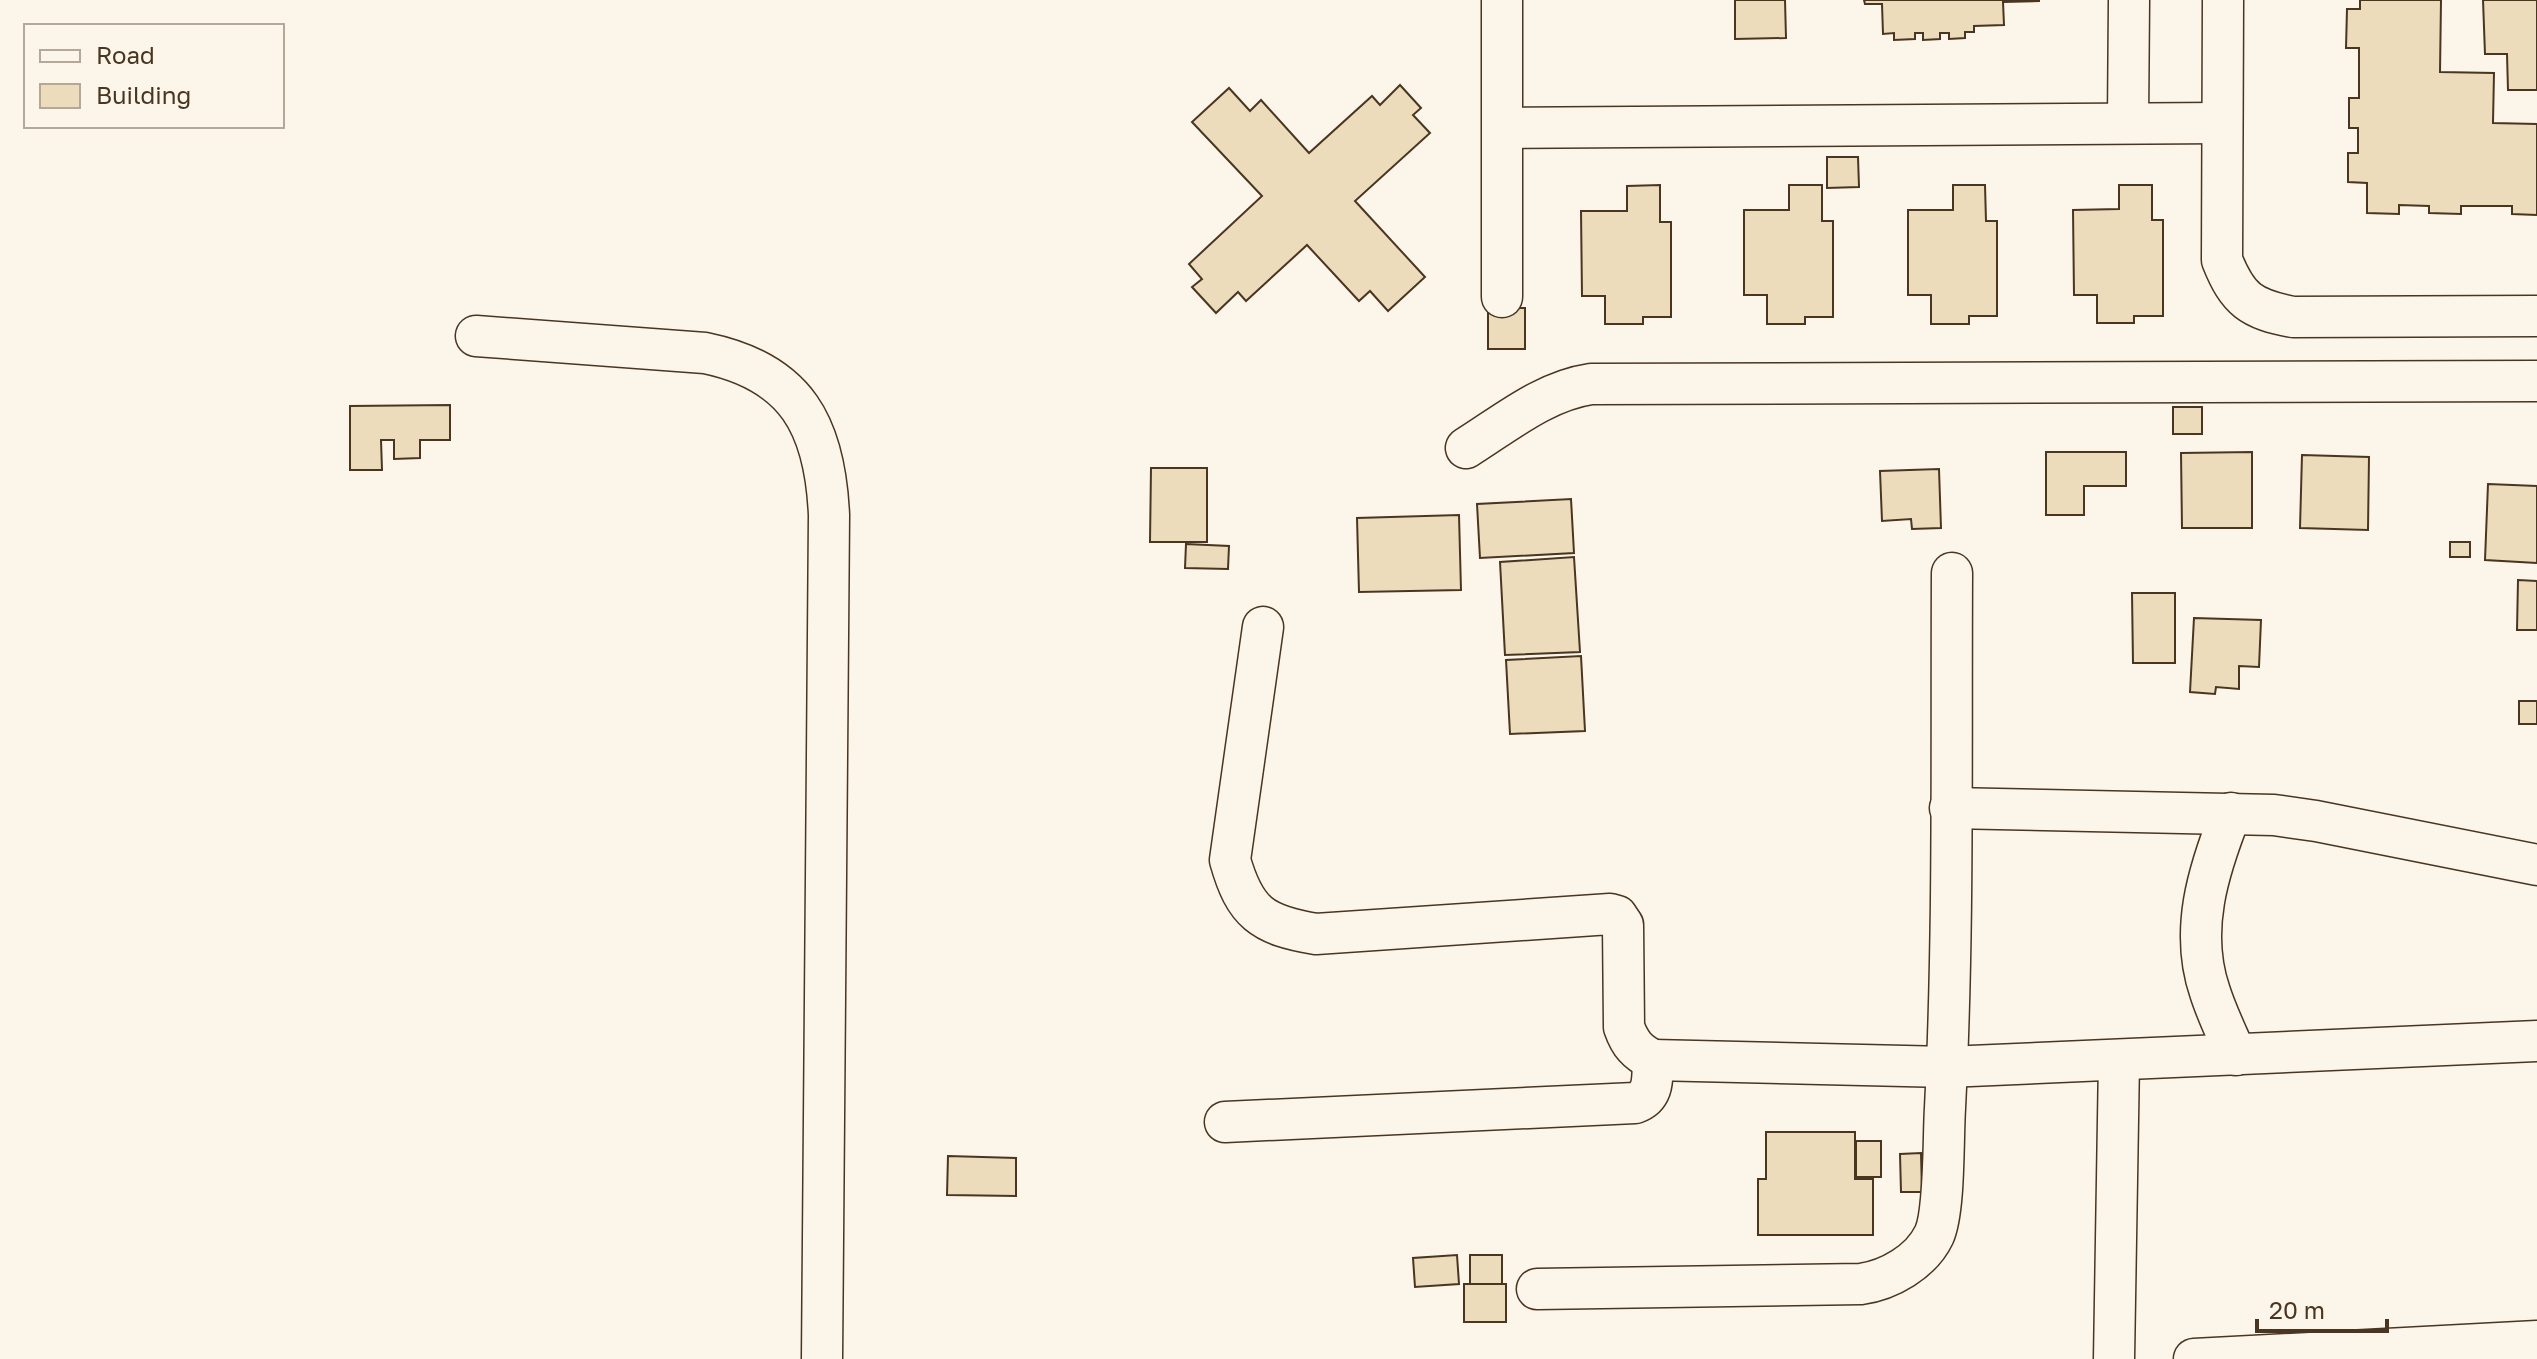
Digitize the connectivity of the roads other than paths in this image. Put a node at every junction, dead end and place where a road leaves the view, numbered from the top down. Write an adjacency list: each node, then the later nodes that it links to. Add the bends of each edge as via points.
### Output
1 (1502, 0): 6 (street)
2 (2129, 0): 4 (street)
3 (2223, 0): 5 (street)
4 (2128, 122): 5 (street); 6 (street)
5 (2222, 123): 8 (street, via 2222,260 2232,284 2247,300 2293,317)
6 (1503, 128): 7 (street)
7 (1502, 297)
8 (2537, 316)
9 (476, 336): 25 (street, via 733,358 781,385 814,430 829,515)
10 (2537, 381): 11 (street, via 1591,384 1551,394)
11 (1466, 448)
12 (1952, 573): 14 (street)
13 (1263, 627): 19 (street, via 1230,860 1252,909 1280,928 1316,934 1617,916 1623,925 1624,1027 1638,1053)
14 (1950, 808): 15 (street); 21 (street)
15 (2231, 813): 16 (street, via 2316,821); 18 (street, via 2210,867 2200,932 2209,992)
16 (2537, 865)
17 (2537, 1041): 18 (street)
18 (2236, 1055): 20 (street)
19 (1653, 1060): 21 (street); 22 (street, via 1652,1089 1635,1103)
20 (2119, 1060): 21 (street); 26 (street)
21 (1947, 1067): 23 (street, via 1937,1226 1926,1247 1899,1270 1843,1286)
22 (1225, 1122)
23 (1537, 1289)
24 (2537, 1341): 27 (street)
25 (822, 1359)
26 (2114, 1359)
27 (2194, 1359)

